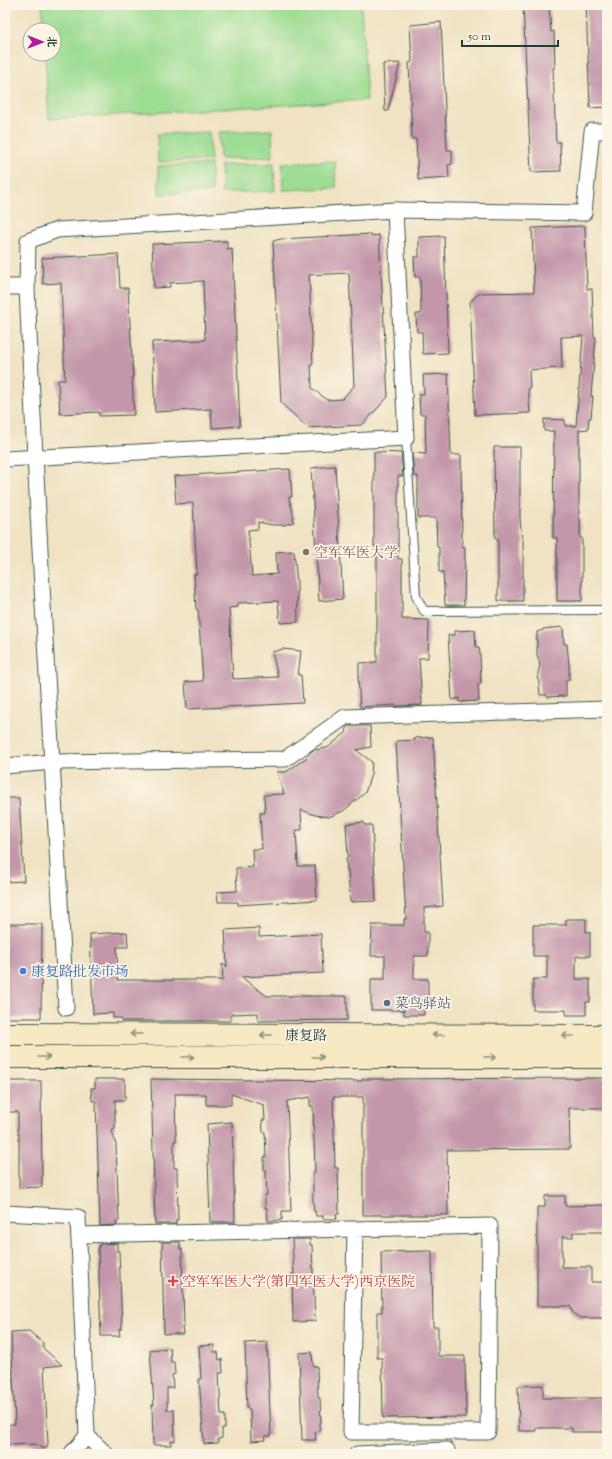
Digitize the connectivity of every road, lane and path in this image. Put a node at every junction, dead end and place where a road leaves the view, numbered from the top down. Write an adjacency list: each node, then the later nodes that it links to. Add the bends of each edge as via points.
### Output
1 (607, 131): 2 (street, via 592,131 584,213)
2 (395, 210): 3 (street, via 57,230 28,241); 5 (street)
3 (27, 286): 4 (street); 6 (street)
4 (5, 287)
5 (406, 438): 6 (street); 8 (lane, via 416,596 424,611)
6 (34, 458): 7 (street); 10 (street)
7 (5, 459)
8 (607, 610)
9 (607, 709): 10 (street, via 345,717 285,759)
10 (53, 762): 11 (street); 12 (street)
11 (5, 766)
12 (66, 1008)
13 (5, 1034): 14 (main road, 康复路, one-way to 13)
14 (607, 1036)
15 (5, 1057): 16 (main road, 康复路, one-way to 16)
16 (607, 1057)
17 (5, 1213): 19 (street, via 78,1217)
18 (355, 1229): 18 (street, via 490,1226 488,1432 350,1432); 19 (street)
19 (79, 1235): 20 (street)
20 (88, 1436): 22 (street); 23 (street)
21 (447, 1450): 24 (street)
22 (71, 1454)
23 (106, 1454)
24 (357, 1454)

